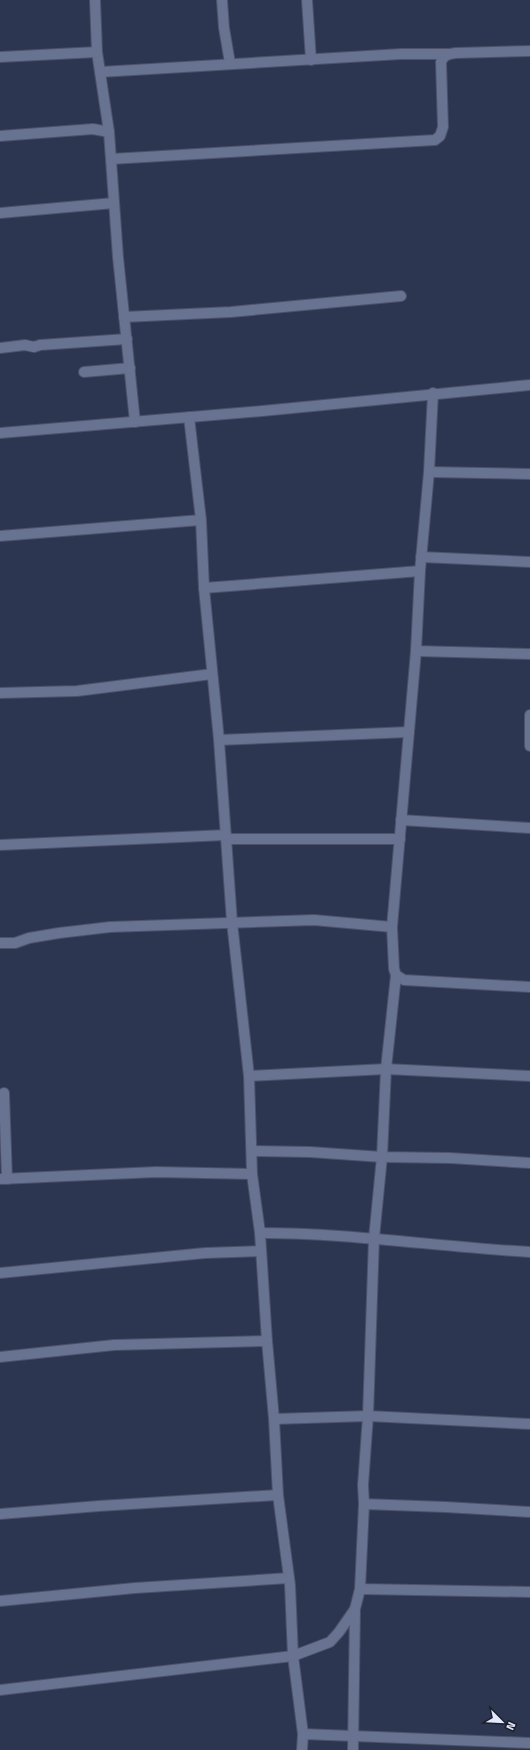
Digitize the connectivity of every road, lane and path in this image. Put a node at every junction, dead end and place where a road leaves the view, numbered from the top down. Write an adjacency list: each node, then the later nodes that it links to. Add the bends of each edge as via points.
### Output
1 (95, 0): 4 (street)
2 (222, 0): 9 (street)
3 (307, 0): 8 (street)
4 (98, 52): 7 (street); 10 (street)
5 (530, 52): 6 (street)
6 (448, 54): 8 (street, via 401,54); 13 (street, via 441,62 443,127 440,136 435,140)
7 (0, 57)
8 (311, 60): 9 (street)
9 (230, 63): 10 (street, via 202,67)
10 (100, 72): 11 (street)
11 (109, 132): 12 (street, via 93,129); 13 (street)
12 (0, 136)
13 (111, 159): 14 (street)
14 (114, 203): 15 (street); 17 (street)
15 (0, 213)
16 (401, 296): 17 (street, via 231,312)
17 (124, 317): 18 (street)
18 (126, 339): 19 (street); 20 (street)
19 (0, 348)
20 (130, 368): 21 (street); 25 (street)
21 (84, 372)
22 (530, 385): 23 (street)
23 (433, 393): 24 (street); 27 (street)
24 (189, 417): 25 (street); 29 (street)
25 (135, 422): 26 (street)
26 (0, 433)
27 (429, 472): 28 (street); 31 (street)
28 (530, 474)
29 (201, 520): 30 (street); 34 (street)
30 (0, 536)
31 (421, 557): 32 (street); 33 (street)
32 (530, 562)
33 (420, 571): 34 (street); 35 (street)
34 (204, 588): 37 (street)
35 (416, 651): 36 (street); 40 (street)
36 (530, 654)
37 (212, 674): 38 (street, via 76,691); 41 (street)
38 (0, 693)
39 (530, 715): 42 (street)
40 (409, 732): 41 (street); 43 (street)
41 (219, 740): 45 (street)
42 (530, 746)
43 (401, 820): 44 (street); 46 (street)
44 (530, 828)
45 (226, 837): 46 (street); 47 (street); 48 (street)
46 (400, 839): 49 (street)
47 (0, 846)
48 (232, 922): 49 (street, via 314,920); 50 (street, via 110,927 29,938 15,943); 54 (street)
49 (392, 927): 51 (street)
50 (0, 943)
51 (396, 975): 52 (street, via 404,980); 53 (street)
52 (530, 987)
53 (386, 1069): 54 (street); 55 (street); 58 (street)
54 (249, 1076): 57 (street)
55 (530, 1076)
56 (4, 1093): 61 (street)
57 (252, 1151): 58 (street); 60 (street)
58 (382, 1157): 59 (street, via 450,1158); 63 (street)
59 (530, 1164)
60 (252, 1174): 61 (street, via 156,1172); 62 (street)
61 (4, 1179)
62 (260, 1233): 63 (street); 64 (street)
63 (374, 1238): 65 (street, via 427,1245); 69 (street)
64 (262, 1251): 66 (street, via 205,1253); 67 (street)
65 (530, 1252)
66 (0, 1273)
67 (267, 1341): 68 (street, via 114,1346); 70 (street)
68 (0, 1358)
69 (368, 1416): 70 (street); 71 (street); 73 (street)
70 (274, 1419): 72 (street)
71 (530, 1424)
72 (278, 1496): 75 (street); 76 (street)
73 (364, 1504): 74 (street); 77 (street)
74 (530, 1512)
75 (0, 1514)
76 (289, 1578): 79 (street, via 135,1588); 81 (street)
77 (360, 1588): 78 (street); 80 (street)
78 (530, 1592)
79 (0, 1602)
80 (355, 1609): 81 (street, via 330,1642); 84 (street)
81 (293, 1656): 82 (street); 83 (street)
82 (0, 1690)
83 (303, 1734): 84 (street); 86 (street)
84 (354, 1736): 85 (street); 87 (street)
85 (530, 1742)
86 (302, 1750)
87 (353, 1750)

